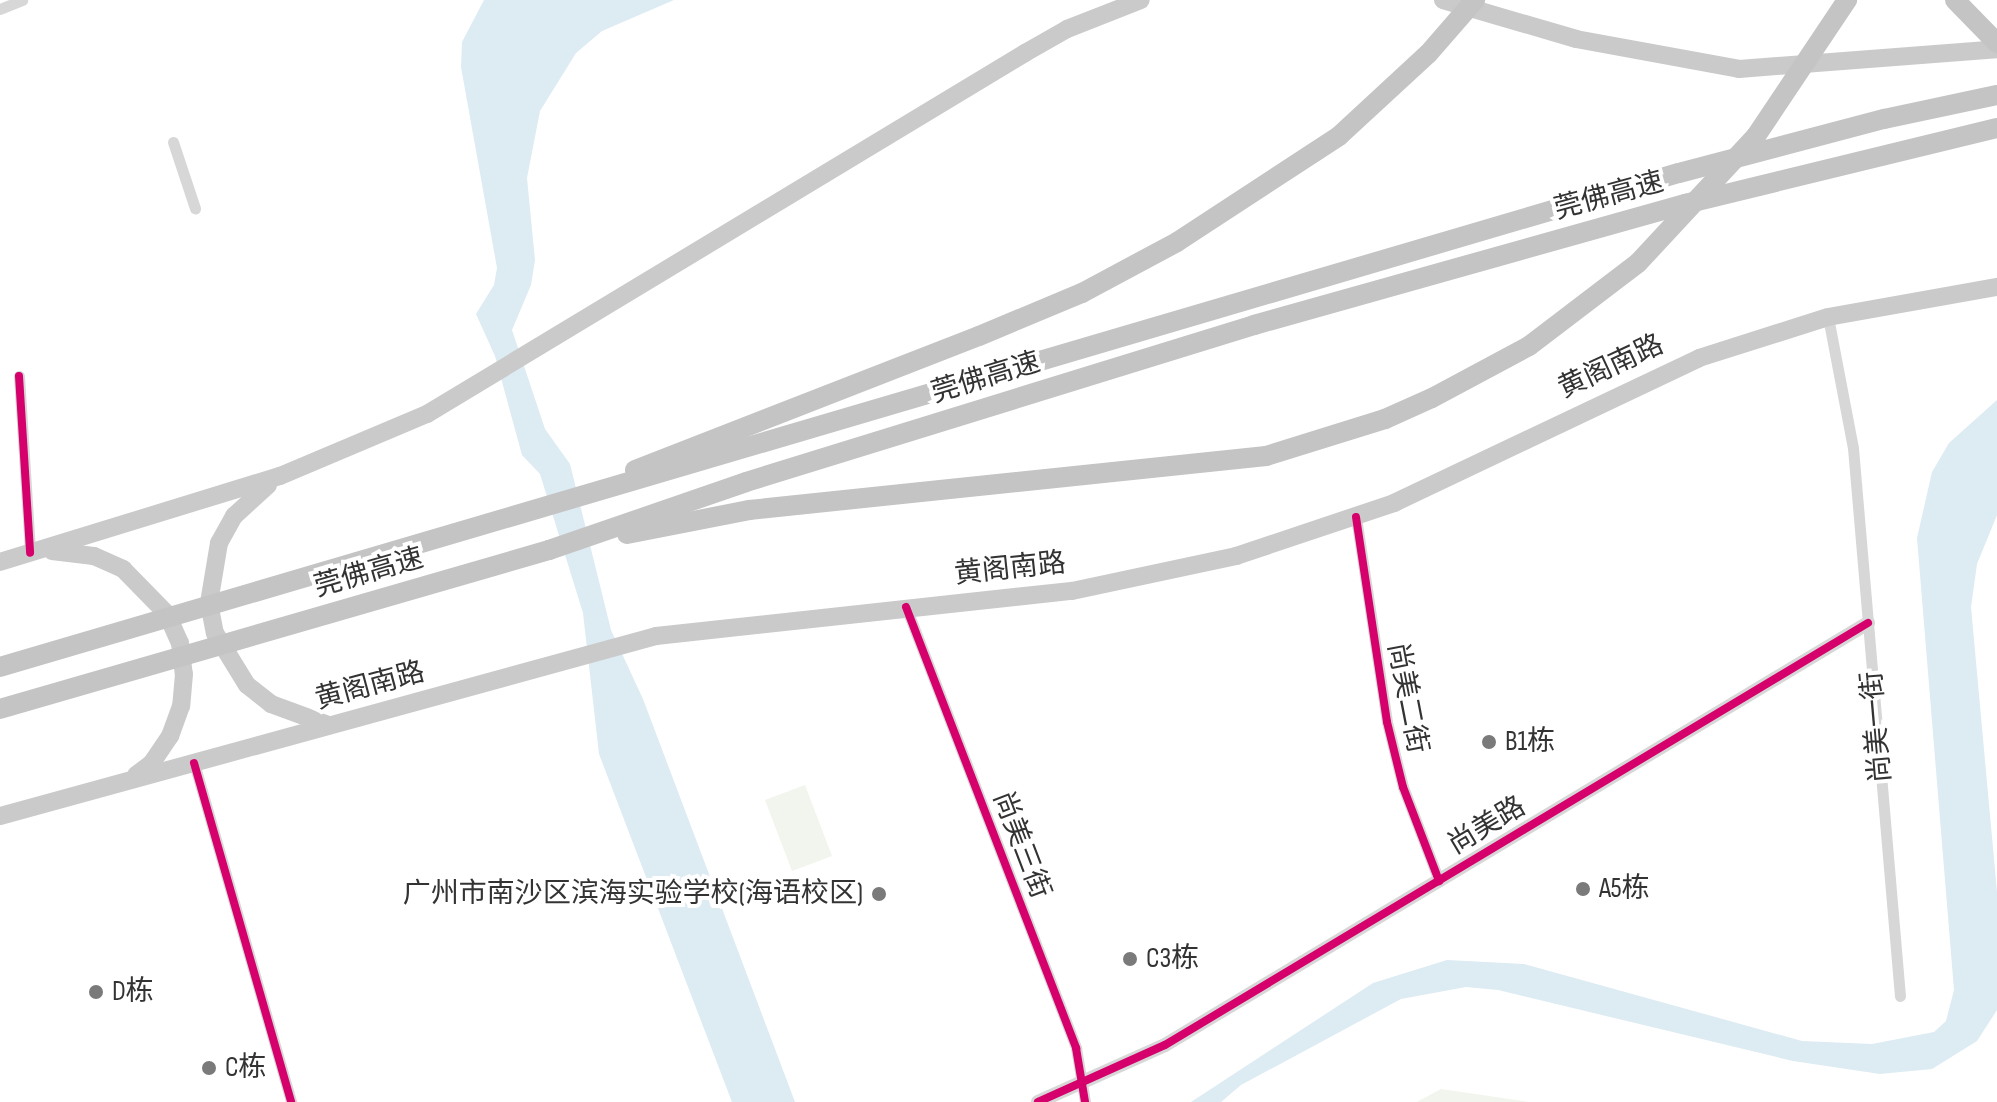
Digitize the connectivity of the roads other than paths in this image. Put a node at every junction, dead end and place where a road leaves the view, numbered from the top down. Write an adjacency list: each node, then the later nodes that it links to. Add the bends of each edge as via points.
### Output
1 (22, 0): 7 (street)
2 (1141, 0): 16 (main road, via 1067,29 1025,53 427,414)
3 (1443, 0): 8 (main road, via 1576,39 1739,69)
4 (1475, 0): 17 (highway, via 1428,54 1339,136 1177,242 1082,293)
5 (1847, 0): 19 (highway, via 1800,76 1727,169 1638,263 1580,310 1482,373 1385,419 1266,456 749,510)
6 (1955, 0): 8 (highway)
7 (0, 9)
8 (1997, 46)
9 (1997, 95): 17 (highway, 莞佛高速, via 1679,173 742,452)
10 (1997, 128): 19 (highway, 莞佛高速, via 1685,204 1254,325 746,482)
11 (173, 142): 12 (street)
12 (195, 208)
13 (1997, 287): 14 (main road, 黄阁南路)
14 (1828, 317): 18 (main road, 黄阁南路, via 1737,344 1637,384); 23 (street, 尚美一街, via 1853,448)
15 (19, 376): 20 (street)
16 (280, 476): 20 (main road); 26 (main road, via 255,494 227,530 211,573 209,603 222,647 247,685 271,704)
17 (553, 503): 24 (highway, 莞佛高速)
18 (1356, 517): 22 (main road, 黄阁南路, via 1154,576 1044,594); 30 (street, 尚美二街, via 1389,733)
19 (549, 550): 25 (highway, 莞佛高速)
20 (30, 553): 21 (main road); 28 (main road, via 62,550 123,569 158,601 180,643 182,696 170,736 152,763)
21 (0, 562)
22 (906, 607): 26 (main road, 黄阁南路, via 656,636); 32 (street, 尚美三街, via 1076,1048)
23 (1868, 623): 30 (street, 尚美路); 31 (street, 尚美一街)
24 (0, 667)
25 (0, 709)
26 (330, 726): 27 (main road, 黄阁南路)
27 (194, 763): 28 (main road, 黄阁南路); 33 (street)
28 (127, 781): 29 (main road, 黄阁南路)
29 (0, 816)
30 (1439, 881): 32 (street, 尚美路, via 1165,1045)
31 (1900, 996)
32 (1082, 1085): 34 (street, 尚美路); 35 (street, 尚美三街)
33 (291, 1102)
34 (1038, 1102)
35 (1085, 1102)

